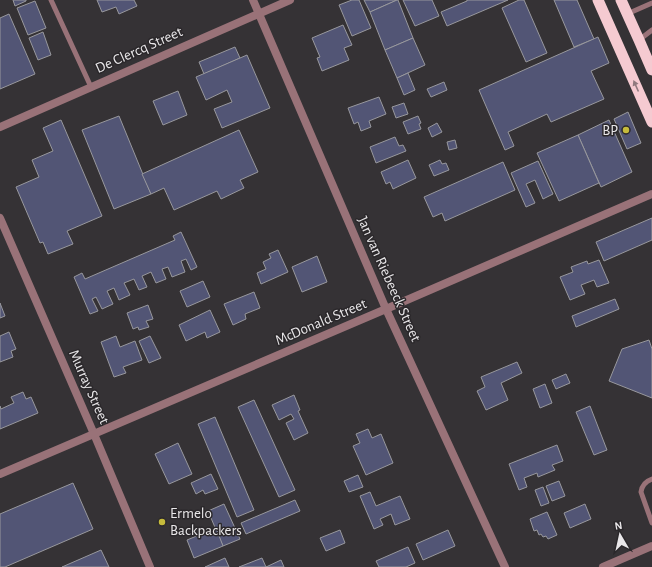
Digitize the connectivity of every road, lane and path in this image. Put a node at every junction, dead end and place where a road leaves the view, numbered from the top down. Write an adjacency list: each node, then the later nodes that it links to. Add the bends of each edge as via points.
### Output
1 (51, 0): 12 (lane)
2 (253, 0): 7 (street, Jan van Riebeeck Street)
3 (290, 0): 7 (street, De Clercq Street)
4 (598, 0): 13 (highway, one-way to 4)
5 (621, 0): 8 (highway)
6 (652, 2): 8 (lane)
7 (259, 13): 12 (street, De Clercq Street); 17 (street, Jan van Riebeeck Street)
8 (627, 14): 10 (highway)
9 (652, 30): 10 (lane)
10 (639, 40): 11 (highway)
11 (652, 70)
12 (91, 87): 14 (street, De Clercq Street)
13 (652, 122)
14 (0, 126)
15 (652, 194): 17 (street, McDonald Street)
16 (0, 218): 18 (street, Murray Street)
17 (386, 309): 18 (street, McDonald Street); 25 (street, Jan van Riebeeck Street)
18 (94, 434): 19 (street, McDonald Street); 24 (street, Murray Street)
19 (0, 474)
20 (652, 479): 21 (lane, via 644,484 641,490)
21 (649, 508): 22 (lane)
22 (652, 523)
23 (652, 546): 26 (street)
24 (150, 567)
25 (505, 567)
26 (603, 567)

